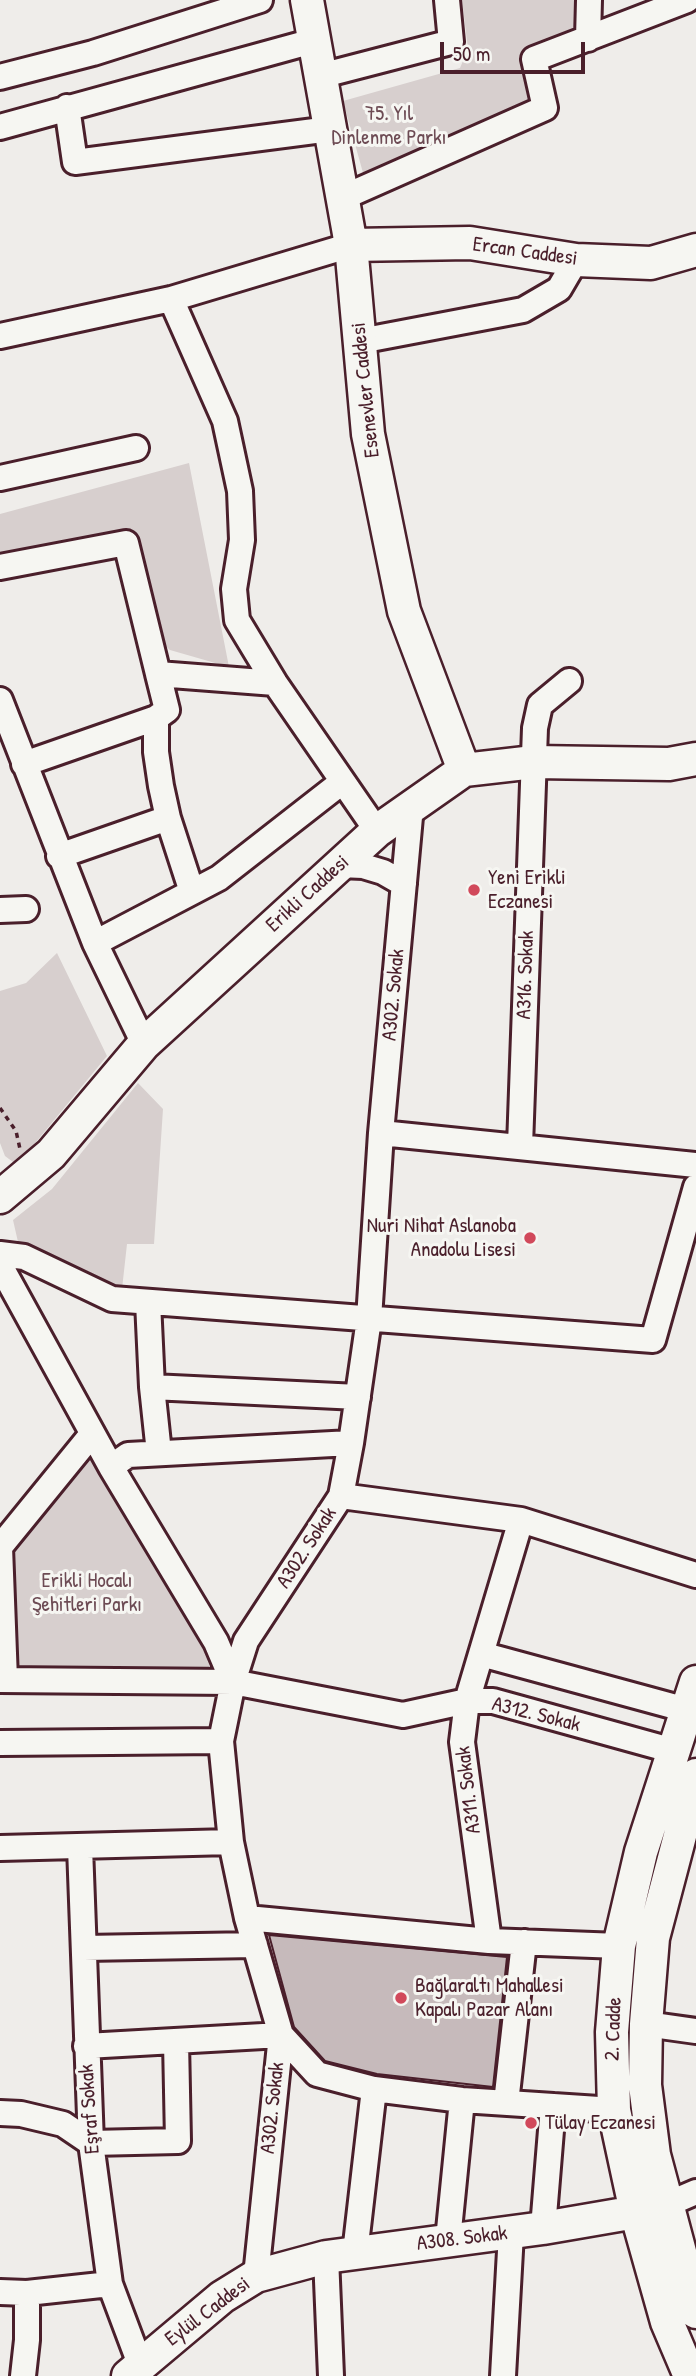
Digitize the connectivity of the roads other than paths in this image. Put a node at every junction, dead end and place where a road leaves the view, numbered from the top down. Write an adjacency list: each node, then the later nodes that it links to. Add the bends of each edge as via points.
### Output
1 (260, 0): 9 (street)
2 (307, 0): 7 (main road, Esenevler Caddesi)
3 (447, 0): 8 (street, via 452,42)
4 (589, 0): 6 (street)
5 (687, 0): 6 (street)
6 (588, 39): 13 (street, via 534,59 545,108)
7 (313, 41): 8 (main road, Esenevler Caddesi); 10 (street)
8 (320, 76): 12 (main road, Esenevler Caddesi)
9 (0, 77)
10 (67, 107): 11 (street); 12 (street, via 75,162)
11 (0, 127)
12 (330, 129): 13 (main road, Esenevler Caddesi)
13 (344, 197): 14 (main road, Esenevler Caddesi)
14 (351, 244): 16 (main road, Ercan Caddesi, via 470,243); 17 (street); 19 (main road, Esenevler Caddesi)
15 (696, 250): 16 (main road, Ercan Caddesi, via 651,263)
16 (576, 260): 19 (street, via 559,289 523,310)
17 (171, 299): 18 (street); 25 (street, via 225,421 240,491 242,540 234,589 237,620)
18 (0, 335)
19 (360, 341): 31 (main road, Esenevler Caddesi, via 368,434 404,611)
20 (136, 448): 21 (street)
21 (0, 478)
22 (0, 567): 23 (street, via 127,543)
23 (158, 674): 25 (street); 27 (street, via 167,710)
24 (569, 681): 29 (street, A316. Sokak, via 540,705)
25 (275, 683): 32 (street)
26 (0, 700): 30 (street)
27 (156, 718): 30 (street); 34 (street, via 156,752)
28 (696, 759): 29 (main road, Erikli Caddesi, via 669,764)
29 (534, 762): 31 (main road, Erikli Caddesi); 45 (street, A316. Sokak)
30 (24, 764): 36 (street)
31 (464, 770): 33 (main road, Erikli Caddesi)
32 (342, 782): 35 (street); 39 (street, via 219,878)
33 (411, 806): 35 (main road, Erikli Caddesi); 38 (street, A302. Sokak)
34 (168, 818): 36 (street); 39 (street)
35 (377, 831): 37 (main road, Erikli Caddesi)
36 (59, 856): 42 (street)
37 (340, 865): 38 (street, via 363,866); 43 (main road, Erikli Caddesi)
38 (404, 884): 44 (street, A302. Sokak)
39 (192, 892): 42 (street)
40 (26, 909): 41 (street)
41 (0, 910)
42 (95, 943): 43 (street)
43 (144, 1044): 48 (main road, Erikli Caddesi, via 51,1154)
44 (381, 1133): 45 (street); 52 (street, A302. Sokak)
45 (520, 1146): 46 (street)
46 (696, 1165)
47 (696, 1187): 52 (street, via 653,1340)
48 (0, 1197)
49 (0, 1254): 51 (street, via 24,1257 112,1300)
50 (0, 1265): 55 (street)
51 (148, 1302): 52 (street); 53 (street)
52 (369, 1319): 54 (street, A302. Sokak)
53 (152, 1387): 54 (street); 57 (street)
54 (358, 1398): 56 (street, A302. Sokak)
55 (92, 1434): 58 (street); 63 (street, via 0,1547)
56 (351, 1443): 57 (street); 59 (street, A302. Sokak)
57 (159, 1453): 58 (street, via 128,1455)
58 (111, 1467): 64 (street, via 216,1642)
59 (341, 1496): 60 (street); 64 (street, A302. Sokak, via 246,1641)
60 (521, 1520): 61 (street); 62 (street, A311. Sokak)
61 (696, 1575)
62 (481, 1654): 65 (street); 66 (street, A311. Sokak)
63 (3, 1680): 64 (street, A312. Sokak)
64 (233, 1682): 66 (street, A312. Sokak, via 403,1715); 67 (street, A302. Sokak)
65 (691, 1696): 69 (main road, 2. Cadde)
66 (467, 1701): 69 (street, A312. Sokak, via 493,1701); 75 (street, A311. Sokak, via 461,1742)
67 (221, 1741): 68 (street); 71 (street, A302. Sokak)
68 (0, 1743)
69 (674, 1751): 78 (main road, 2. Cadde, via 641,1852)
70 (696, 1775): 80 (main road, 2. Cadde, via 653,1938)
71 (231, 1842): 72 (street); 74 (street, A302. Sokak)
72 (80, 1847): 73 (street); 79 (street, Eşraf Sokak)
73 (0, 1848)
74 (247, 1918): 75 (street); 77 (street, A302. Sokak)
75 (489, 1941): 76 (street)
76 (524, 1942): 78 (street); 87 (street)
77 (255, 1945): 79 (street); 82 (street, A302. Sokak)
78 (619, 1946): 89 (main road, 2. Cadde, via 612,2032)
79 (84, 1948): 84 (street, Eşraf Sokak)
80 (646, 2024): 81 (street); 92 (main road, 2. Cadde, via 645,2085 654,2155)
81 (696, 2031)
82 (281, 2035): 83 (street); 85 (street, via 317,2074); 98 (street, A302. Sokak)
83 (176, 2041): 84 (street); 91 (street, via 178,2141)
84 (86, 2046): 91 (street, Eşraf Sokak)
85 (374, 2089): 86 (street); 97 (street)
86 (462, 2100): 87 (street); 96 (street)
87 (506, 2103): 88 (street)
88 (553, 2106): 89 (street); 94 (street)
89 (614, 2110): 93 (main road, 2. Cadde)
90 (0, 2113): 91 (street, via 63,2124)
91 (91, 2143): 99 (street, Eşraf Sokak)
92 (682, 2198): 93 (main road, A308. Sokak); 102 (main road, 2. Cadde)
93 (636, 2212): 94 (main road, A308. Sokak); 107 (main road, 2. Cadde, via 667,2322)
94 (543, 2228): 95 (main road, A308. Sokak)
95 (511, 2233): 96 (main road, A308. Sokak); 106 (street)
96 (448, 2240): 97 (main road, A308. Sokak)
97 (341, 2255): 98 (main road, A308. Sokak); 105 (street)
98 (257, 2276): 103 (main road, Eylül Caddesi, via 222,2297)
99 (110, 2284): 101 (street); 103 (street, Eşraf Sokak)
100 (0, 2292): 101 (street)
101 (27, 2293): 104 (street)
102 (696, 2312)
103 (134, 2370)
104 (23, 2376)
105 (331, 2376)
106 (503, 2376)
107 (690, 2376)

